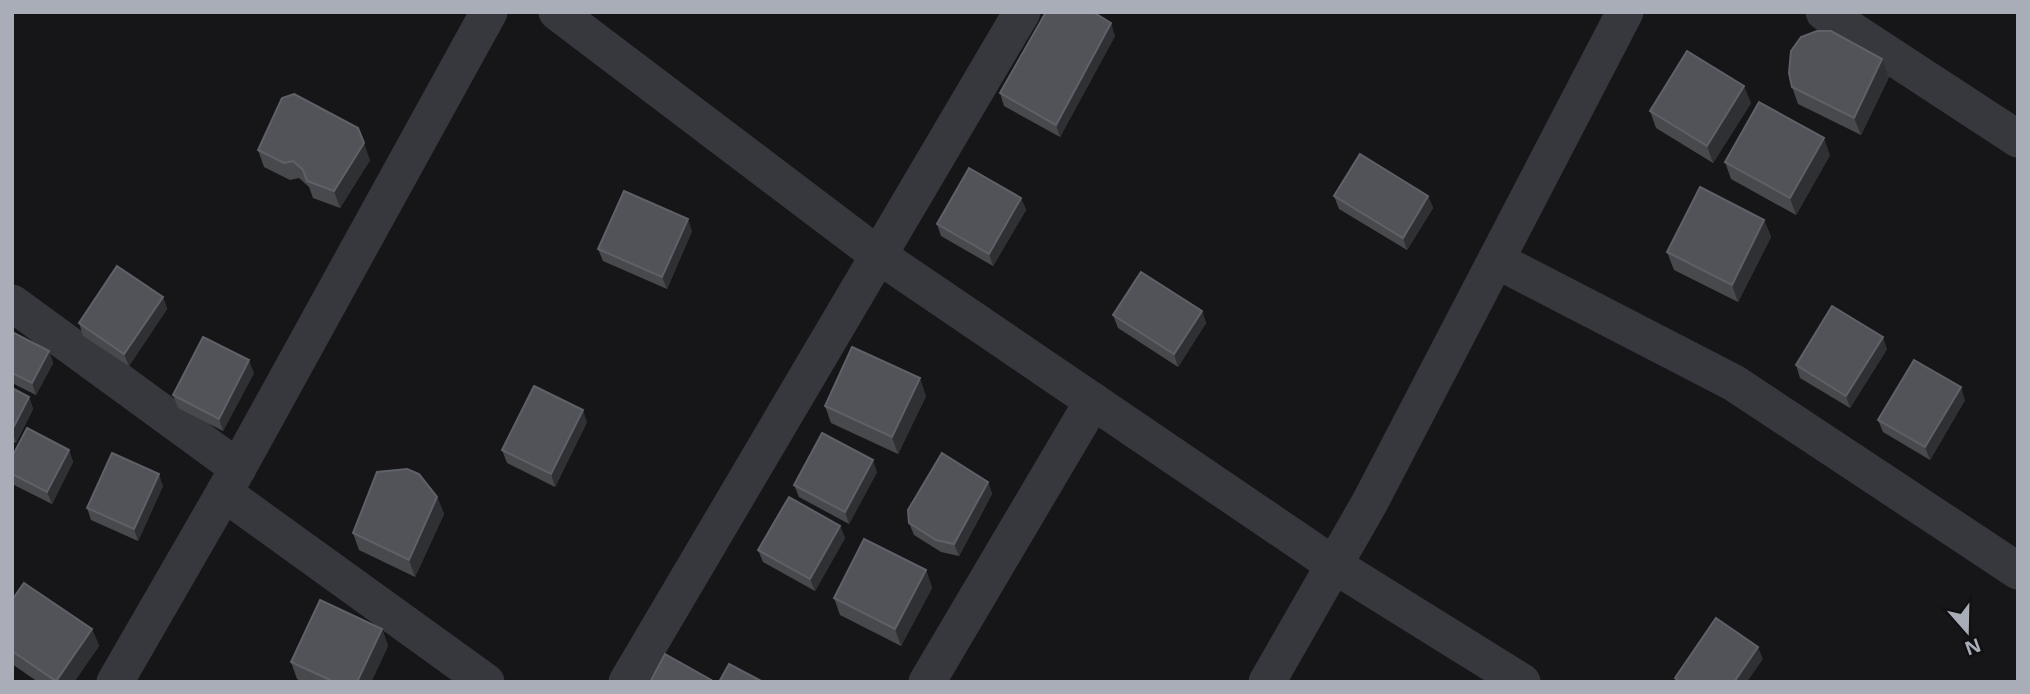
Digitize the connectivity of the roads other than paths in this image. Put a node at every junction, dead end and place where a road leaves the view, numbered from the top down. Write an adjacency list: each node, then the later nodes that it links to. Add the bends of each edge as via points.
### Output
1 (489, 12): 11 (street)
2 (557, 12): 7 (street)
3 (1022, 12): 7 (street)
4 (1625, 12): 8 (street)
5 (1824, 12): 6 (street)
6 (2018, 139)
7 (878, 255): 10 (street); 16 (street)
8 (1496, 260): 12 (street); 13 (street, via 1734,383)
9 (12, 303): 11 (street)
10 (1093, 401): 12 (street); 17 (street)
11 (231, 481): 14 (street); 15 (street)
12 (1334, 565): 18 (street); 19 (street)
13 (2018, 571)
14 (115, 682)
15 (486, 682)
16 (627, 682)
17 (927, 682)
18 (1267, 682)
19 (1522, 682)

